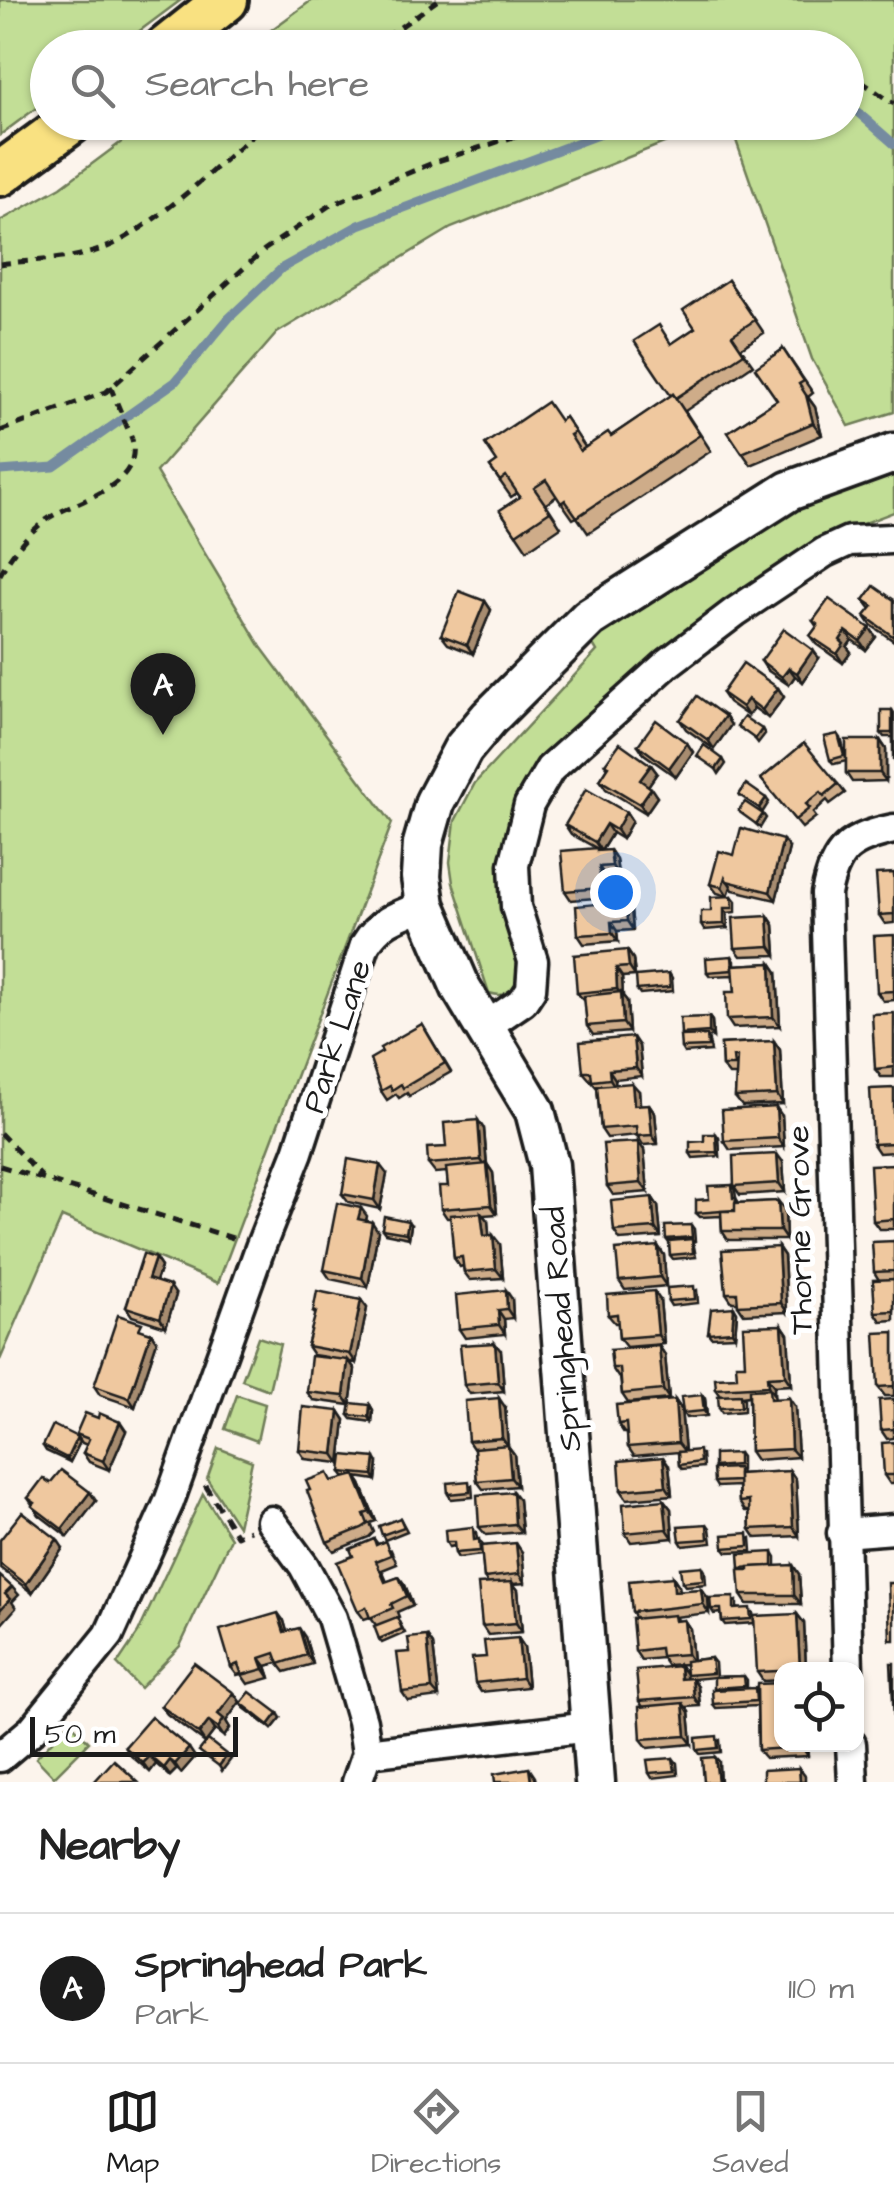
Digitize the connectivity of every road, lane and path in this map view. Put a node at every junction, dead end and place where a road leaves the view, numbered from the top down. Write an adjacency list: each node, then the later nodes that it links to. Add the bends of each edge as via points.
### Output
1 (226, 0): 3 (main road)
2 (438, 0): 4 (path)
3 (188, 30)
4 (396, 30)
5 (864, 84): 6 (path)
6 (894, 104)
7 (48, 140): 10 (main road)
8 (246, 140): 11 (path, via 114,244 59,260)
9 (504, 140): 12 (path, via 328,206 264,250)
10 (0, 174)
11 (0, 264)
12 (106, 392): 13 (path); 16 (path, bridge, via 110,386 132,438 130,464 96,498 47,519)
13 (0, 431)
14 (894, 453): 18 (street, via 789,491 704,542 590,618 520,684 462,750 434,802 421,877)
15 (890, 538): 19 (street, via 849,540 734,612 550,769 529,805 514,865 516,907 533,961 531,989)
16 (0, 575)
17 (894, 829): 27 (street, Thorne Grove, via 846,846 832,866 826,894)
18 (425, 904): 19 (street, Springhead Road, via 460,988); 23 (street, Park Lane, via 390,918 364,945)
19 (485, 1027): 29 (street, Springhead Road, via 536,1111 549,1164)
20 (0, 1132): 22 (path)
21 (0, 1166): 22 (path)
22 (44, 1179): 23 (path)
23 (260, 1248): 24 (street, Park Lane)
24 (180, 1473): 25 (path, via 206,1486 237,1536); 32 (street, Park Lane, via 109,1635 32,1730)
25 (271, 1521): 31 (street, via 332,1618)
26 (894, 1530): 27 (street)
27 (842, 1533): 28 (street, Thorne Grove)
28 (848, 1662)
29 (590, 1726): 31 (street); 34 (street, Springhead Road)
30 (851, 1752): 35 (street)
31 (367, 1753): 33 (street)
32 (0, 1756)
33 (357, 1782)
34 (595, 1782)
35 (852, 1782)

